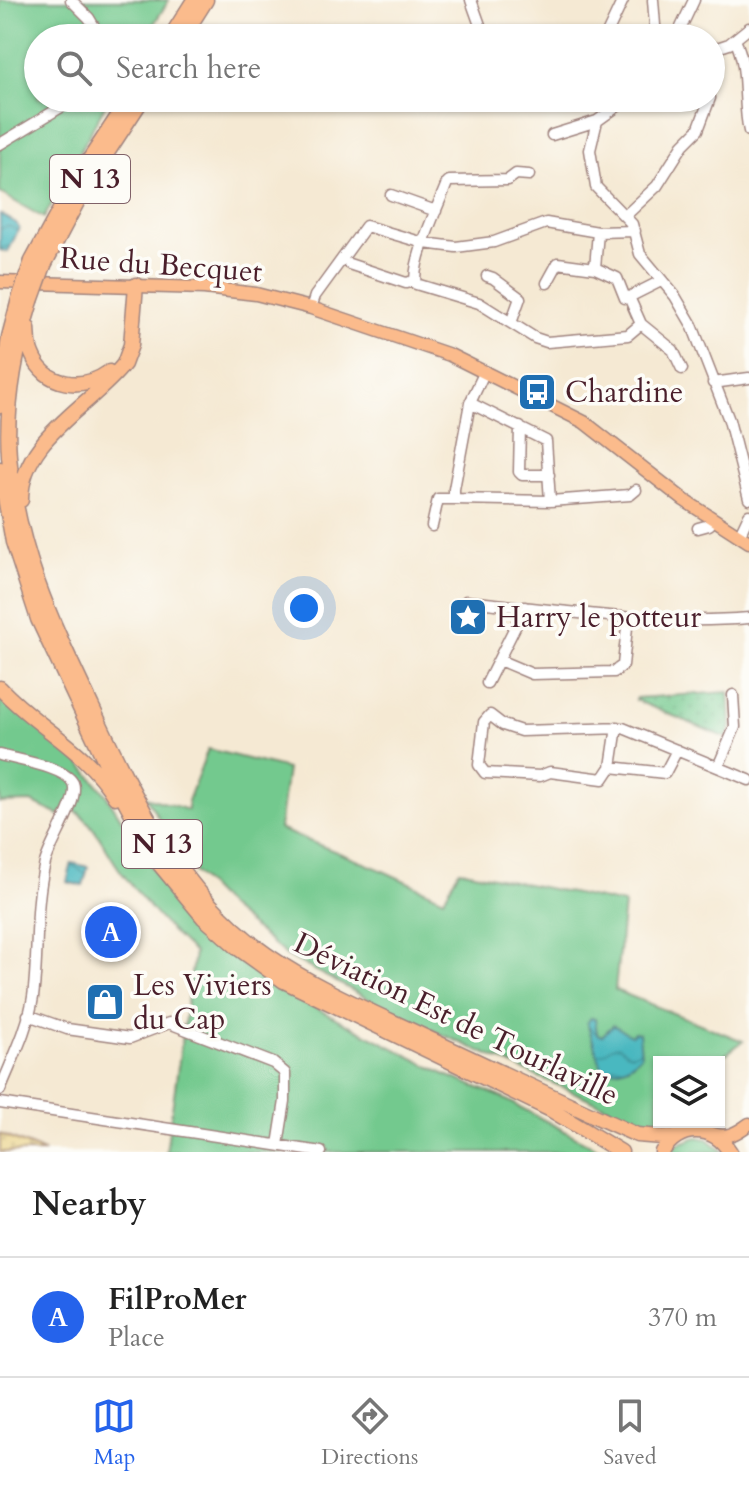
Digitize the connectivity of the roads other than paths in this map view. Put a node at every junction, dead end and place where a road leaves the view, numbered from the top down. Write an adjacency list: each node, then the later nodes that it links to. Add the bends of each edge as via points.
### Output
1 (71, 0): 8 (street)
2 (194, 0): 9 (highway)
3 (206, 0): 10 (highway)
4 (471, 0): 11 (street)
5 (623, 0): 12 (street)
6 (653, 0): 13 (street)
7 (694, 0): 14 (street)
8 (93, 24)
9 (179, 24)
10 (191, 24)
11 (480, 24)
12 (612, 24)
13 (655, 24)
14 (683, 24)
15 (749, 28): 16 (street)
16 (735, 40): 17 (street); 24 (street)
17 (725, 44)
18 (53, 112): 26 (street)
19 (121, 112): 34 (highway, Déviation Est de Tourlaville / N 13, via 76,180)
20 (134, 112): 34 (highway, Déviation Est de Tourlaville / N 13)
21 (609, 112): 23 (street)
22 (704, 112): 30 (street, via 698,130 657,186)
23 (597, 121): 25 (street); 30 (street, via 590,150 596,187)
24 (749, 131)
25 (552, 135)
26 (0, 144)
27 (529, 175): 29 (street, via 449,181)
28 (391, 195): 29 (street)
29 (436, 211): 33 (street)
30 (625, 216): 31 (street)
31 (635, 231): 32 (street); 40 (street, via 640,254)
32 (598, 232): 33 (street, via 546,223 484,244); 36 (street)
33 (424, 243): 39 (street); 45 (street, via 366,226)
34 (38, 263): 44 (highway, Déviation Est de Tourlaville / N 13, bridge)
35 (349, 264): 39 (street)
36 (595, 268): 41 (street, via 558,263); 43 (street, via 615,276)
37 (487, 276): 46 (street, via 520,298)
38 (2, 280): 42 (main road, Rue du Becquet)
39 (413, 281): 46 (street, via 479,303)
40 (661, 281): 43 (street); 51 (street, via 692,325)
41 (547, 283)
42 (132, 285): 44 (highway, via 122,357 107,374 78,385 43,371 31,354); 45 (main road, Rue du Becquet, via 256,294); 65 (highway, via 131,345 124,364 49,436 29,463 21,490)
43 (629, 297): 47 (street)
44 (26, 304): 53 (highway, Déviation Est de Tourlaville / N 13, via 9,337); 65 (highway, Déviation Est de Tourlaville / N 13, via 9,422)
45 (311, 308): 49 (main road, Rue du Becquet)
46 (511, 323): 47 (street, via 542,341 559,343 628,335)
47 (641, 324): 48 (street, via 673,350)
48 (682, 369)
49 (485, 371): 52 (street); 62 (main road, Rue du Becquet, via 584,422)
50 (749, 378): 51 (street)
51 (713, 383): 59 (street, via 729,420)
52 (470, 403): 54 (street); 58 (street)
53 (0, 406)
54 (520, 427): 56 (street, via 546,441); 56 (street, via 519,472)
55 (0, 469): 81 (highway, Déviation Est de Tourlaville / N 13, via 13,542 38,619)
56 (549, 475): 60 (street)
57 (636, 490): 60 (street, via 630,495)
58 (454, 494): 60 (street); 63 (street, via 438,499)
59 (749, 499)
60 (550, 501)
61 (749, 515): 66 (street)
62 (714, 520): 64 (street); 66 (main road, Rue du Becquet)
63 (432, 526)
64 (698, 528)
65 (21, 536): 87 (highway, Déviation Est de Tourlaville / N 13, via 52,622 138,804 165,849 215,912 266,954 331,992 637,1135)
66 (744, 539)
67 (466, 601): 68 (street)
68 (525, 607): 69 (street); 71 (street)
69 (628, 618): 70 (street); 71 (street, via 623,665 614,672 532,674)
70 (749, 618)
71 (499, 660): 72 (street)
72 (487, 683)
73 (0, 688): 81 (highway, via 96,771)
74 (733, 695): 79 (street, via 735,727)
75 (617, 727): 76 (street); 78 (street); 78 (street, via 521,731 490,715 484,722 479,761 485,773 550,772 603,779)
76 (677, 750): 78 (street, via 665,773); 79 (street)
77 (0, 755): 82 (street, via 60,771 74,786 41,882)
78 (611, 767)
79 (718, 767): 80 (street)
80 (749, 780)
81 (157, 861): 90 (highway, Déviation Est de Tourlaville / N 13, via 204,918 284,981 551,1110)
82 (28, 1015): 83 (street); 88 (street, via 67,1029 130,1038 169,1023 273,1063 285,1073)
83 (0, 1090)
84 (0, 1103): 88 (street)
85 (749, 1124): 86 (main road, via 731,1135); 92 (main road)
86 (713, 1134): 87 (highway, Déviation Est de Tourlaville, via 697,1130); 92 (highway)
87 (674, 1138): 91 (highway)
88 (278, 1145): 89 (street)
89 (321, 1152)
90 (621, 1152)
91 (662, 1152)
92 (731, 1152)

